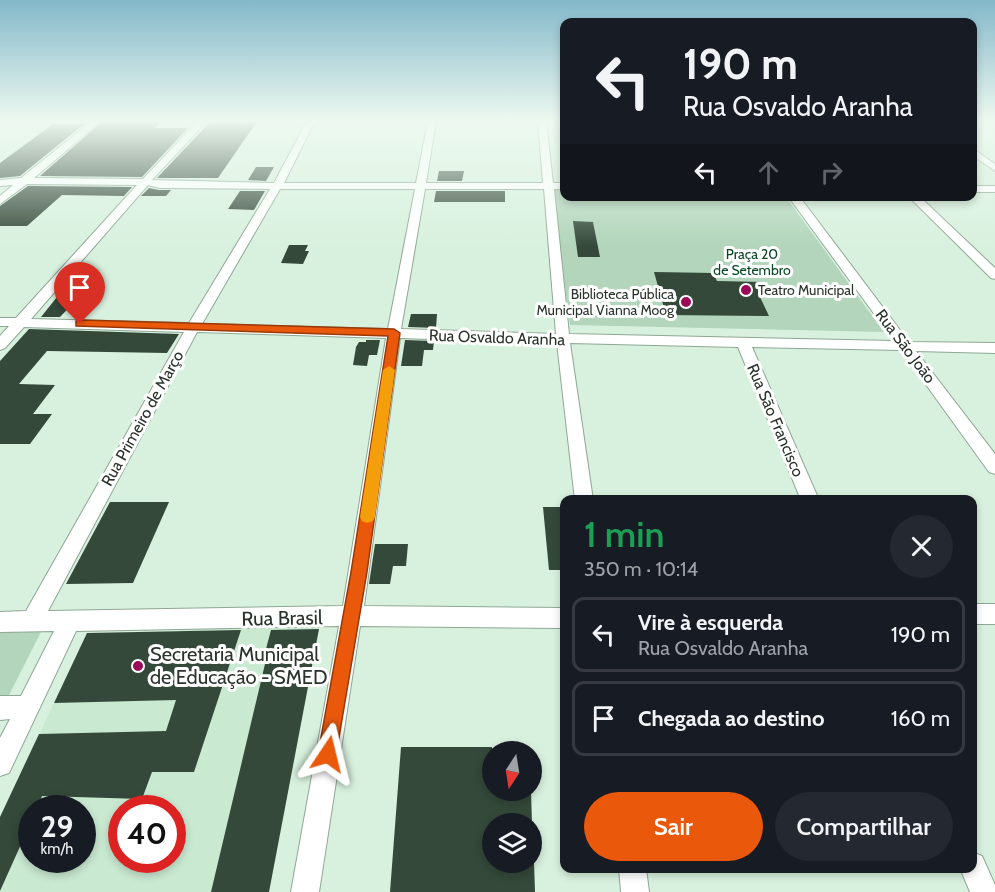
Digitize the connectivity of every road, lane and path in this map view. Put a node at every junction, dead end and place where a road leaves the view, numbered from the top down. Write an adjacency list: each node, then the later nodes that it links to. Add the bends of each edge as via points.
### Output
1 (47, 163): 6 (street)
2 (164, 163): 7 (street)
3 (289, 163): 9 (street, Rua Primeiro de Março)
4 (425, 163): 10 (street)
5 (545, 163): 11 (street)
6 (25, 181): 7 (street); 8 (street); 15 (street)
7 (146, 182): 9 (street); 20 (street)
8 (0, 183)
9 (277, 186): 10 (street); 21 (street, Rua Primeiro de Março)
10 (421, 186): 11 (street); 22 (street)
11 (547, 186): 12 (street); 23 (street)
12 (560, 186)
13 (977, 189): 14 (street)
14 (995, 189)
15 (0, 201)
16 (797, 201): 26 (street, Rua São João)
17 (918, 201): 18 (street)
18 (995, 275)
19 (0, 322): 20 (street, Rua Osvaldo Aranha)
20 (20, 322): 21 (street, Rua Osvaldo Aranha); 25 (street)
21 (193, 327): 22 (street, Rua Osvaldo Aranha); 36 (street, Rua Primeiro de Março)
22 (394, 333): 23 (street, Rua Osvaldo Aranha); 33 (street)
23 (562, 339): 24 (street, Rua Osvaldo Aranha); 29 (street)
24 (742, 341): 26 (street, Rua Osvaldo Aranha); 30 (street, Rua São Francisco)
25 (0, 345)
26 (906, 346): 27 (street, Rua Osvaldo Aranha); 28 (street, Rua São João)
27 (995, 348)
28 (995, 467)
29 (583, 495)
30 (808, 495)
31 (977, 614): 32 (street)
32 (995, 614)
33 (351, 616): 34 (street, Rua Brasil); 37 (street, Rua Brasil); 43 (street)
34 (560, 618)
35 (0, 622): 36 (street, Rua Brasil)
36 (31, 622): 37 (street, Rua Brasil)
37 (69, 623): 38 (street)
38 (27, 707): 39 (street); 40 (street)
39 (0, 708)
40 (0, 764)
41 (633, 873): 44 (street)
42 (975, 873): 45 (street)
43 (305, 892)
44 (635, 892)
45 (984, 892)

